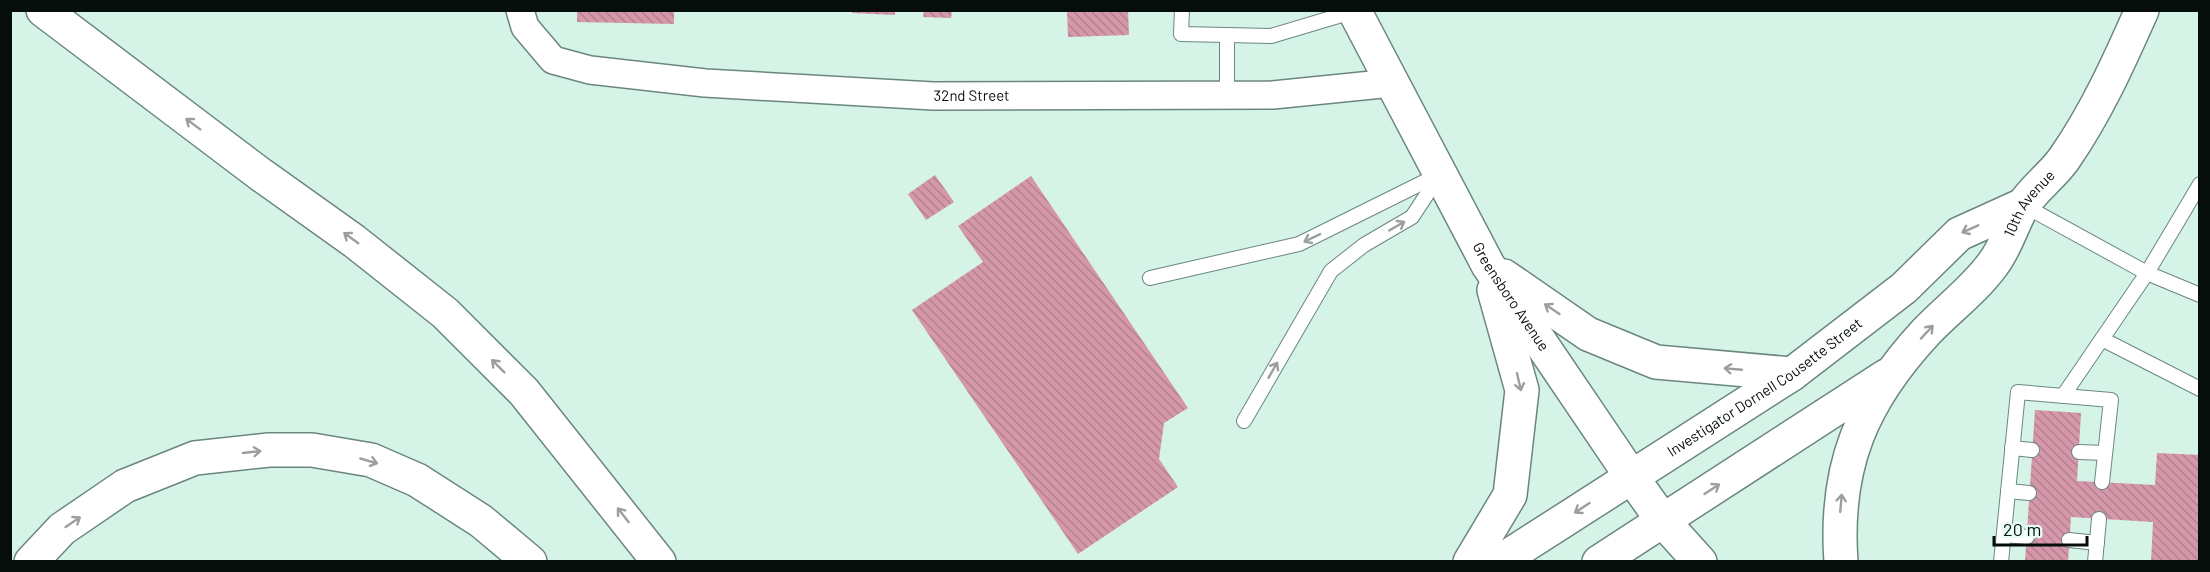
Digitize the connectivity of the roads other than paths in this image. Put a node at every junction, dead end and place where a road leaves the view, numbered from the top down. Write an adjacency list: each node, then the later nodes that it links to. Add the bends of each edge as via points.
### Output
1 (43, 10): 38 (main road, one-way to 1, via 524,392 445,313)
2 (520, 10): 8 (street, 32nd Street, via 525,27 553,60 590,70 705,83 933,96)
3 (1182, 10): 6 (lane, via 1181,34)
4 (2142, 10): 11 (main road, 10th Avenue, via 2085,126 2062,162)
5 (1354, 11): 6 (lane, via 1271,36); 7 (main road, Greensboro Avenue)
6 (1227, 35): 8 (lane)
7 (1392, 83): 8 (street, 32nd Street, via 1273,95); 9 (main road, Greensboro Avenue)
8 (1227, 95)
9 (1440, 174): 12 (main road, Greensboro Avenue); 14 (lane, one-way to 14, via 1299,244); 21 (lane, one-way to 9, via 1331,271 1364,245 1412,217)
10 (2199, 184): 13 (lane)
11 (2023, 205): 13 (lane); 17 (main road, Investigator Dornell Cousette Street, one-way to 17, via 1959,234 1904,288); 18 (main road, 10th Avenue, one-way to 11, via 1994,263)
12 (1488, 265): 17 (main road, one-way to 12, via 1656,362 1588,334); 26 (main road, Greensboro Avenue); 39 (main road, one-way to 39, via 1521,390 1510,495)
13 (2147, 273): 15 (lane); 16 (lane)
14 (1150, 278)
15 (2199, 295)
16 (2102, 339): 19 (lane); 20 (lane)
17 (1792, 374): 26 (main road, Investigator Dornell Cousette Street)
18 (1888, 375): 31 (main road, one-way to 18); 43 (main road, one-way to 18, via 1839,531 1848,463 1862,423)
19 (2199, 389)
20 (2063, 396): 22 (lane, via 2018,392); 25 (lane, via 2111,400)
21 (1244, 421)
22 (2013, 448): 23 (lane); 28 (lane)
23 (2032, 450)
24 (2079, 452): 25 (lane)
25 (2105, 453): 27 (lane)
26 (1630, 476): 31 (main road, Greensboro Avenue); 40 (main road, Investigator Dornell Cousette Street, one-way to 40)
27 (2102, 482)
28 (2008, 491): 29 (lane); 32 (lane)
29 (2029, 493)
30 (2099, 519): 35 (lane)
31 (1663, 521): 41 (main road); 42 (main road, Greensboro Avenue)
32 (2004, 535): 33 (lane); 44 (lane)
33 (2027, 537)
34 (2069, 540): 35 (lane)
35 (2097, 543): 45 (lane)
36 (31, 561): 37 (main road, one-way to 37, via 62,529 125,486 195,458 269,450 312,450 370,460 407,476 481,521)
37 (530, 561)
38 (659, 561)
39 (1470, 561)
40 (1499, 561)
41 (1599, 561)
42 (1700, 561)
43 (1841, 561)
44 (2001, 561)
45 (2095, 561)

